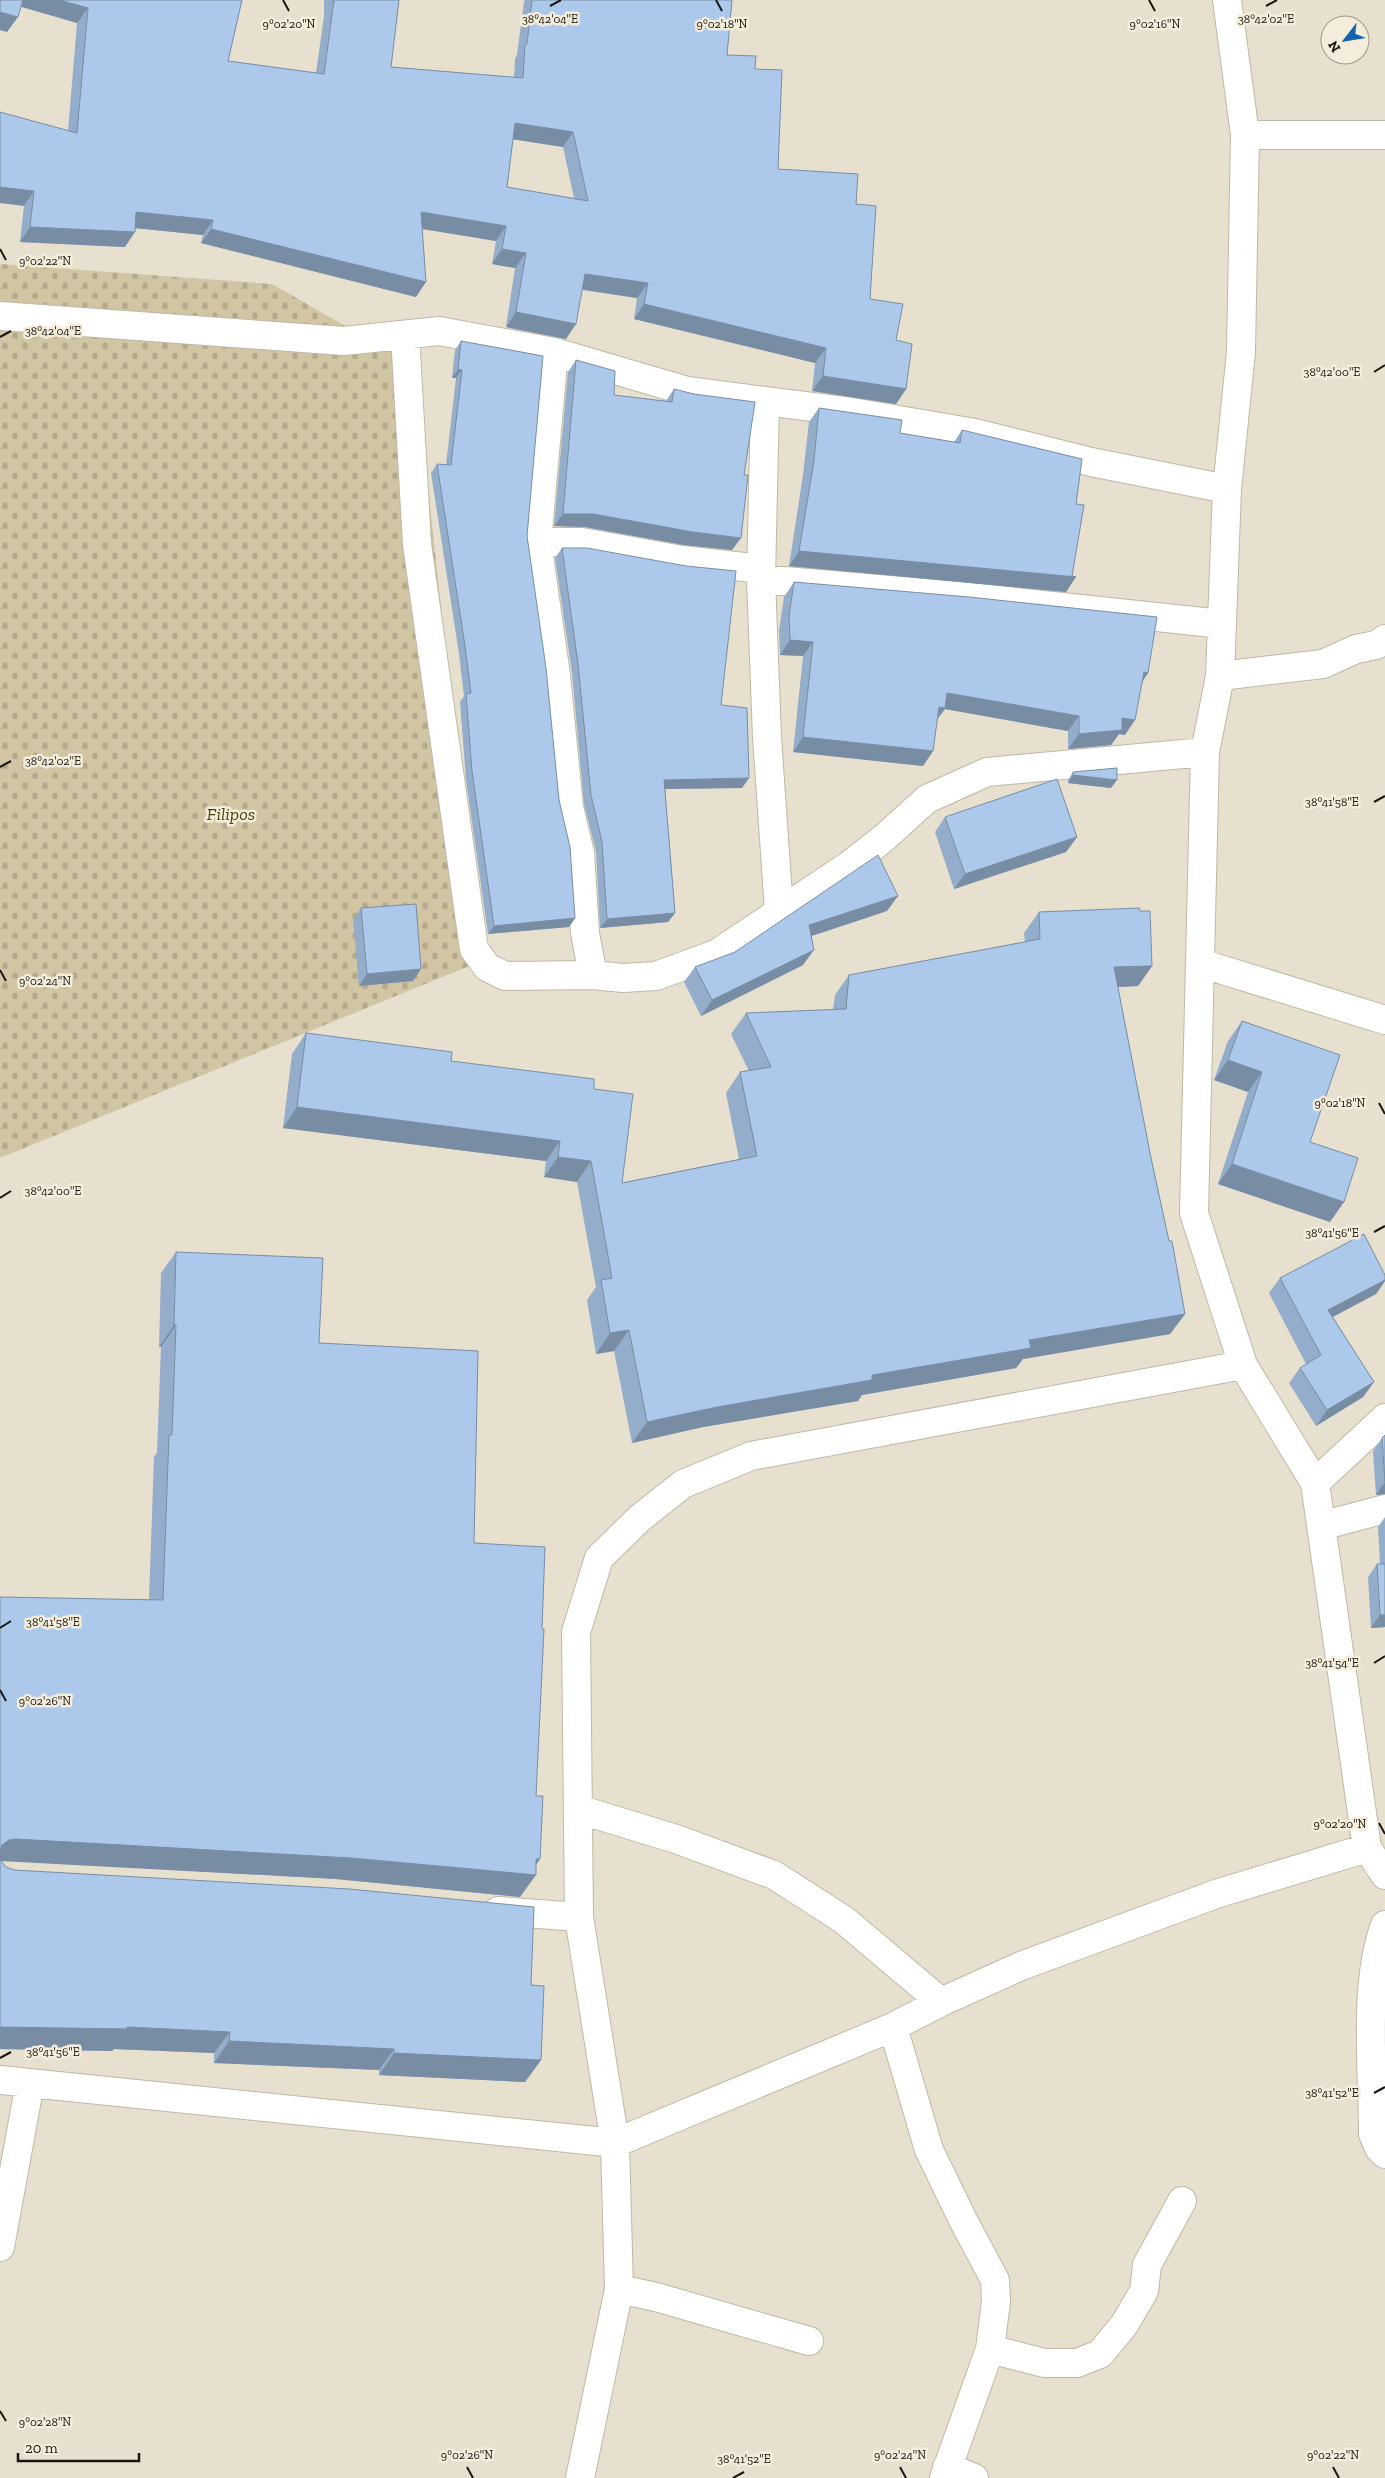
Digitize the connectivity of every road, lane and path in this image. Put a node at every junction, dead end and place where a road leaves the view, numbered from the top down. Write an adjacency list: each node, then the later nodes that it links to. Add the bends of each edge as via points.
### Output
1 (1227, 0): 3 (street)
2 (1385, 134): 3 (street)
3 (1245, 135): 8 (street, via 1241,352)
4 (0, 316): 5 (street, via 344,341)
5 (405, 335): 6 (street, via 439,331); 17 (street, via 417,544 474,949 487,967 506,976)
6 (554, 352): 7 (street, via 687,391); 9 (street)
7 (765, 402): 8 (street, via 852,412 975,433 1091,462); 10 (street)
8 (1227, 489): 11 (street)
9 (537, 542): 10 (street, via 582,542); 17 (street, via 556,675 569,807 580,853 585,934)
10 (761, 574): 11 (street); 15 (street, via 767,737)
11 (1222, 624): 13 (street)
12 (1382, 646): 13 (street, via 1356,649 1323,664)
13 (1220, 676): 14 (street)
14 (1205, 752): 15 (street, via 987,772 927,799 848,866); 16 (street)
15 (779, 910): 17 (street, via 716,954 656,976 623,978)
16 (1200, 963): 18 (street); 19 (street, via 1194,1213)
17 (593, 975)
18 (1385, 1020)
19 (1242, 1365): 21 (street); 24 (street, via 751,1456 683,1484 640,1518 599,1558 576,1632)
20 (1385, 1418): 21 (street)
21 (1315, 1483): 23 (street)
22 (1385, 1509): 23 (street)
23 (1321, 1526): 25 (street)
24 (578, 1809): 28 (street); 30 (street, via 676,1839 774,1875 844,1920)
25 (1367, 1848): 26 (street); 30 (street, via 1216,1894 1021,1966)
26 (1385, 1875)
27 (474, 1909): 28 (street)
28 (579, 1917): 34 (street)
29 (1385, 1925): 35 (street, via 1378,1945 1372,1998 1373,2134)
30 (941, 2002): 31 (street)
31 (893, 2027): 34 (street); 40 (street, via 929,2150 995,2280 996,2301)
32 (0, 2080): 33 (street)
33 (30, 2083): 34 (street); 37 (street)
34 (615, 2143): 38 (street)
35 (1385, 2154)
36 (1182, 2200): 40 (street, via 1147,2265 1144,2291 1124,2325 1100,2354 1077,2363 1044,2363)
37 (0, 2247)
38 (619, 2289): 39 (street); 42 (street)
39 (809, 2341)
40 (990, 2349): 41 (street)
41 (946, 2473): 43 (street)
42 (580, 2478)
43 (974, 2478)

